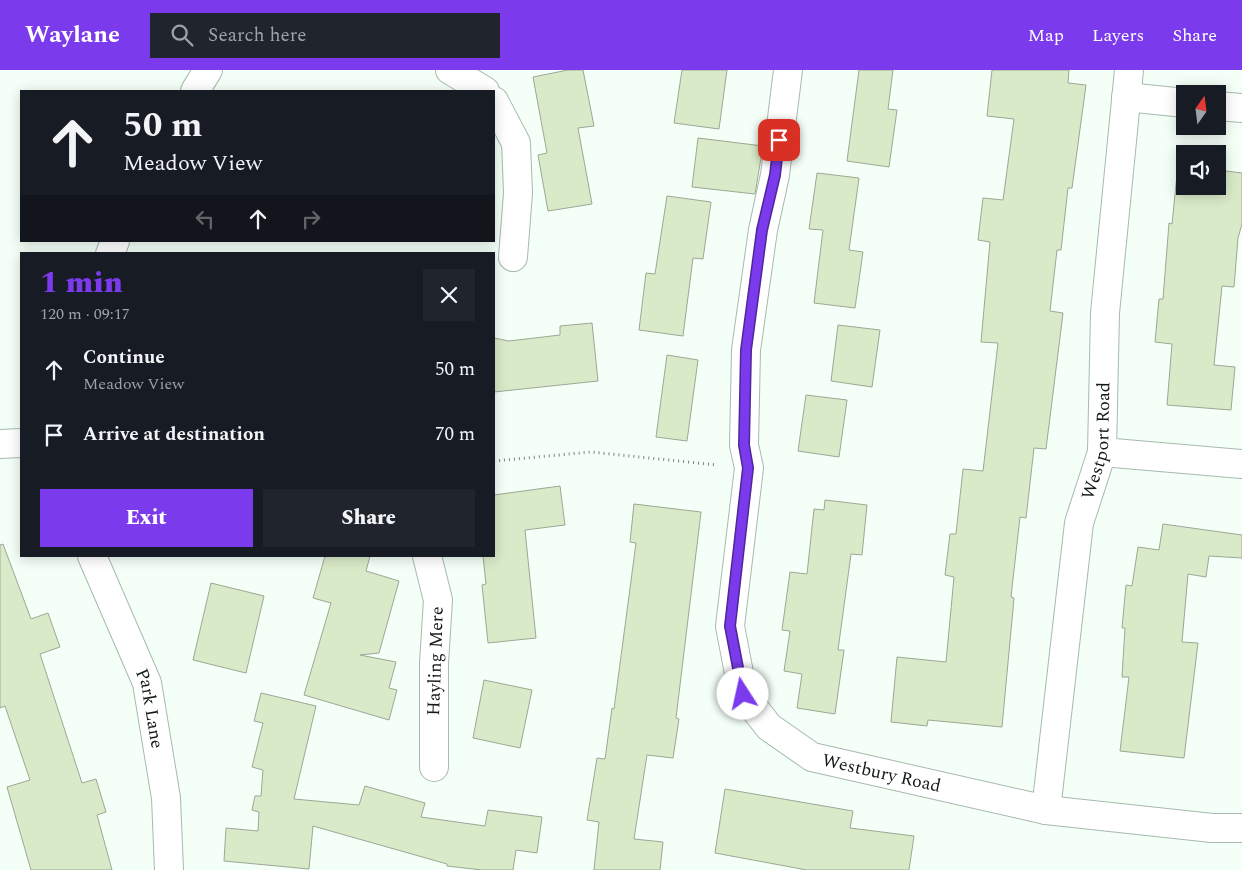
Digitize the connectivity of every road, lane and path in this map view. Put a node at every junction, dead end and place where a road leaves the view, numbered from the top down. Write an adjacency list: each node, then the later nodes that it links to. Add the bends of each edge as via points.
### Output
1 (208, 70): 5 (street)
2 (450, 70): 6 (street)
3 (788, 70): 18 (street, Westbury Road, via 775,175 762,230 746,350 744,445)
4 (1129, 70): 7 (street, Westport Road)
5 (196, 90)
6 (483, 90)
7 (1126, 97): 8 (street); 15 (street, Westport Road, via 1105,313)
8 (1176, 102)
9 (495, 104): 12 (street, via 516,143 518,193)
10 (1226, 107): 11 (street)
11 (1242, 108)
12 (513, 257)
13 (20, 443): 14 (street)
14 (0, 444)
15 (1102, 452): 17 (street); 22 (street, Westport Road, via 1079,524)
16 (495, 461): 18 (path, via 592,452)
17 (1242, 464)
18 (748, 468): 22 (street, Westbury Road, via 730,626 743,694 769,727 812,757)
19 (95, 557): 24 (street, Park Lane, via 146,683 166,798)
20 (427, 557): 21 (street, Hayling Mere, via 438,600)
21 (434, 767)
22 (1046, 810): 23 (street, Westbury Road, via 1212,828)
23 (1242, 828)
24 (170, 870)

